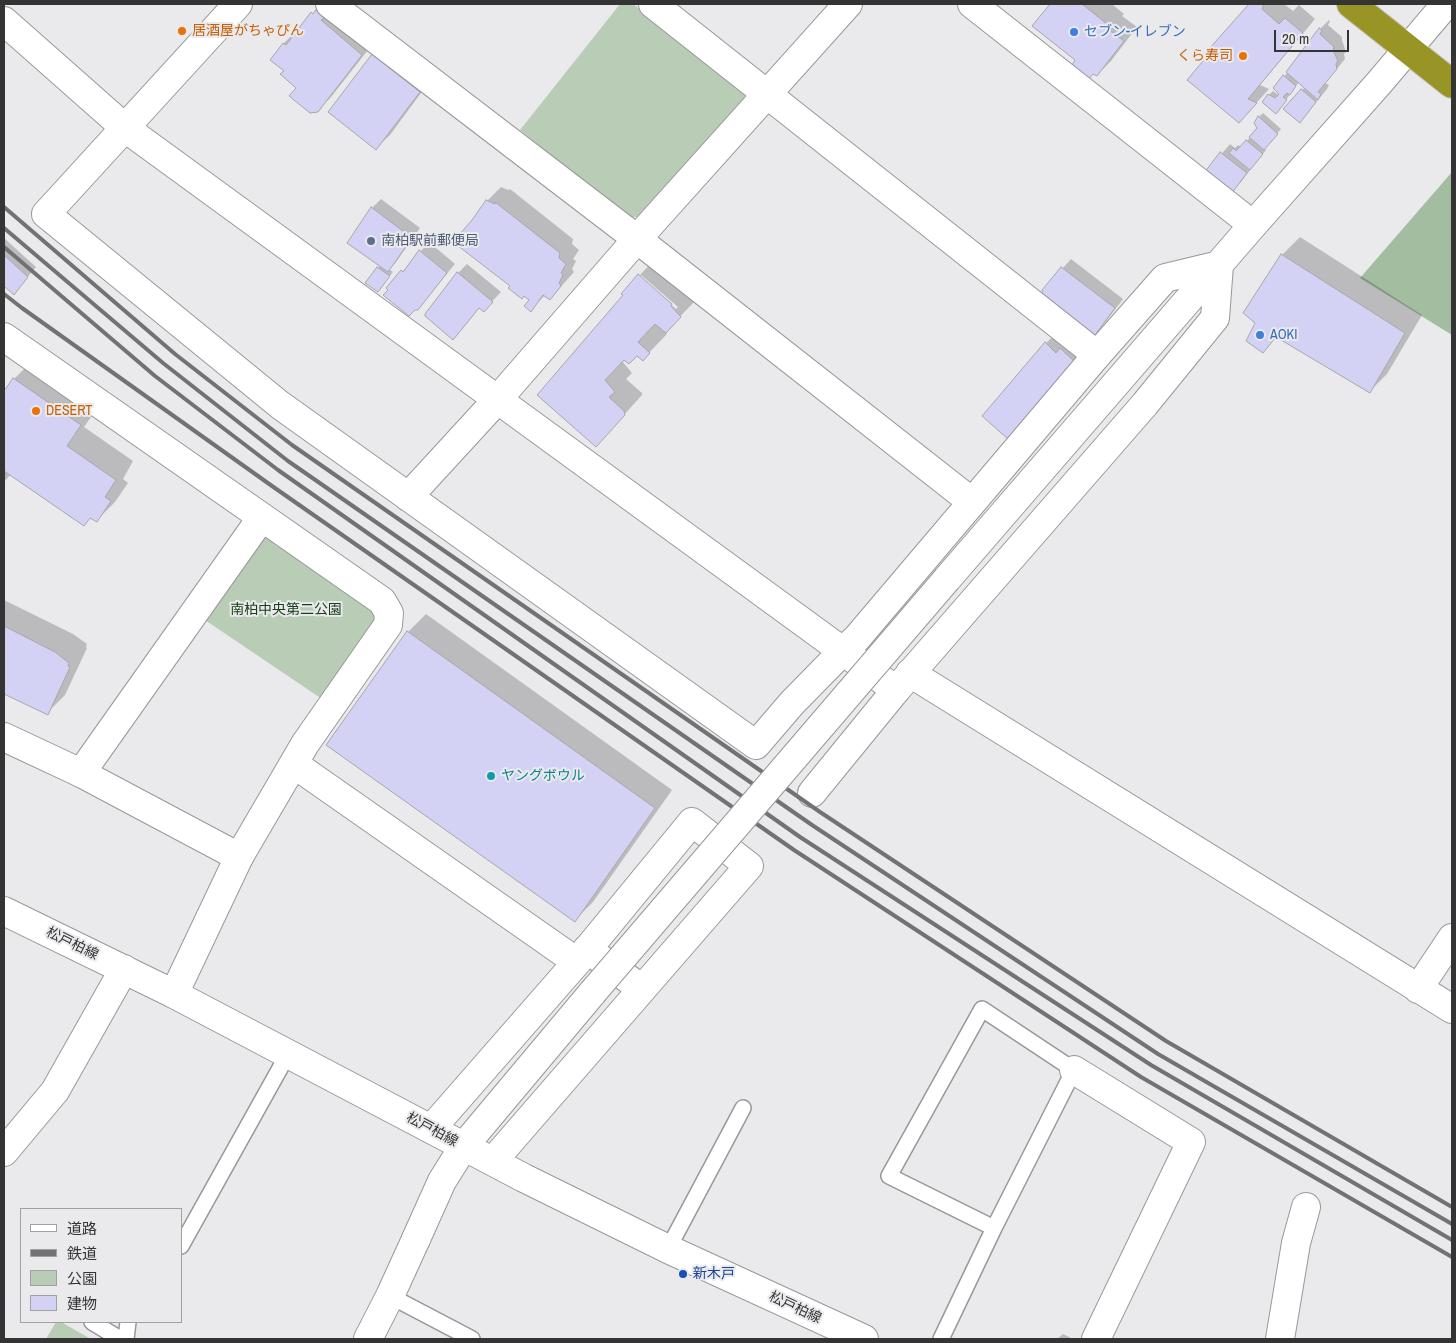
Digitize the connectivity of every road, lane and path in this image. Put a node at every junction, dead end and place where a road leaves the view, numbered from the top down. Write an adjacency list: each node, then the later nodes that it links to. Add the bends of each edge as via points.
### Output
1 (238, 4): 12 (street)
2 (330, 4): 14 (street)
3 (653, 4): 11 (street)
4 (848, 4): 11 (street)
5 (972, 4): 13 (street)
6 (1351, 4): 9 (highway)
7 (1446, 4): 9 (street)
8 (4, 21): 12 (street)
9 (1408, 50): 10 (highway); 13 (street)
10 (1452, 84)
11 (766, 93): 14 (street); 17 (street)
12 (125, 128): 18 (street); 19 (street, via 46,214 280,405)
13 (1252, 225): 15 (street)
14 (636, 239): 18 (street); 20 (street)
15 (1219, 265): 17 (street, via 1166,278); 23 (street, via 1215,318 1145,404); 41 (street, bridge)
16 (4, 337): 21 (street)
17 (1097, 355): 20 (street)
18 (498, 399): 19 (street); 22 (street)
19 (408, 497): 22 (street, via 756,745)
20 (972, 502): 22 (street)
21 (262, 517): 25 (street, via 382,601 389,613 388,625); 26 (street)
22 (844, 651): 23 (street)
23 (903, 681): 27 (street); 34 (street)
24 (4, 737): 26 (street)
25 (294, 764): 28 (street); 31 (street)
26 (81, 773): 28 (street)
27 (812, 793)
28 (239, 857): 35 (street)
29 (4, 911): 32 (street, 松戸柏線)
30 (1452, 938): 34 (street)
31 (582, 955): 33 (street); 33 (street, via 692,822 749,866); 40 (street)
32 (124, 970): 35 (street, 松戸柏線); 42 (street, via 54,1091)
33 (642, 989): 43 (street)
34 (1418, 989): 36 (street)
35 (174, 994): 37 (street, 松戸柏線)
36 (1452, 1009)
37 (288, 1054): 40 (street, 松戸柏線); 46 (lane)
38 (1074, 1070): 45 (lane); 45 (lane, via 982,1008 889,1176); 57 (street, via 1191,1142)
39 (743, 1108): 47 (lane)
40 (431, 1129): 41 (street, 松戸柏線)
41 (464, 1146): 43 (street, 松戸柏線); 48 (street, via 442,1181)
42 (4, 1152)
43 (492, 1162): 47 (street, 松戸柏線)
44 (1306, 1207): 58 (street, via 1296,1243)
45 (994, 1228): 56 (lane)
46 (182, 1244)
47 (668, 1249): 55 (street, 松戸柏線)
48 (390, 1296): 53 (street); 54 (lane)
49 (94, 1323): 51 (lane)
50 (128, 1323): 52 (lane)
51 (120, 1339)
52 (126, 1339)
53 (368, 1339)
54 (472, 1339)
55 (864, 1339)
56 (941, 1339)
57 (1096, 1339)
58 (1280, 1339)

